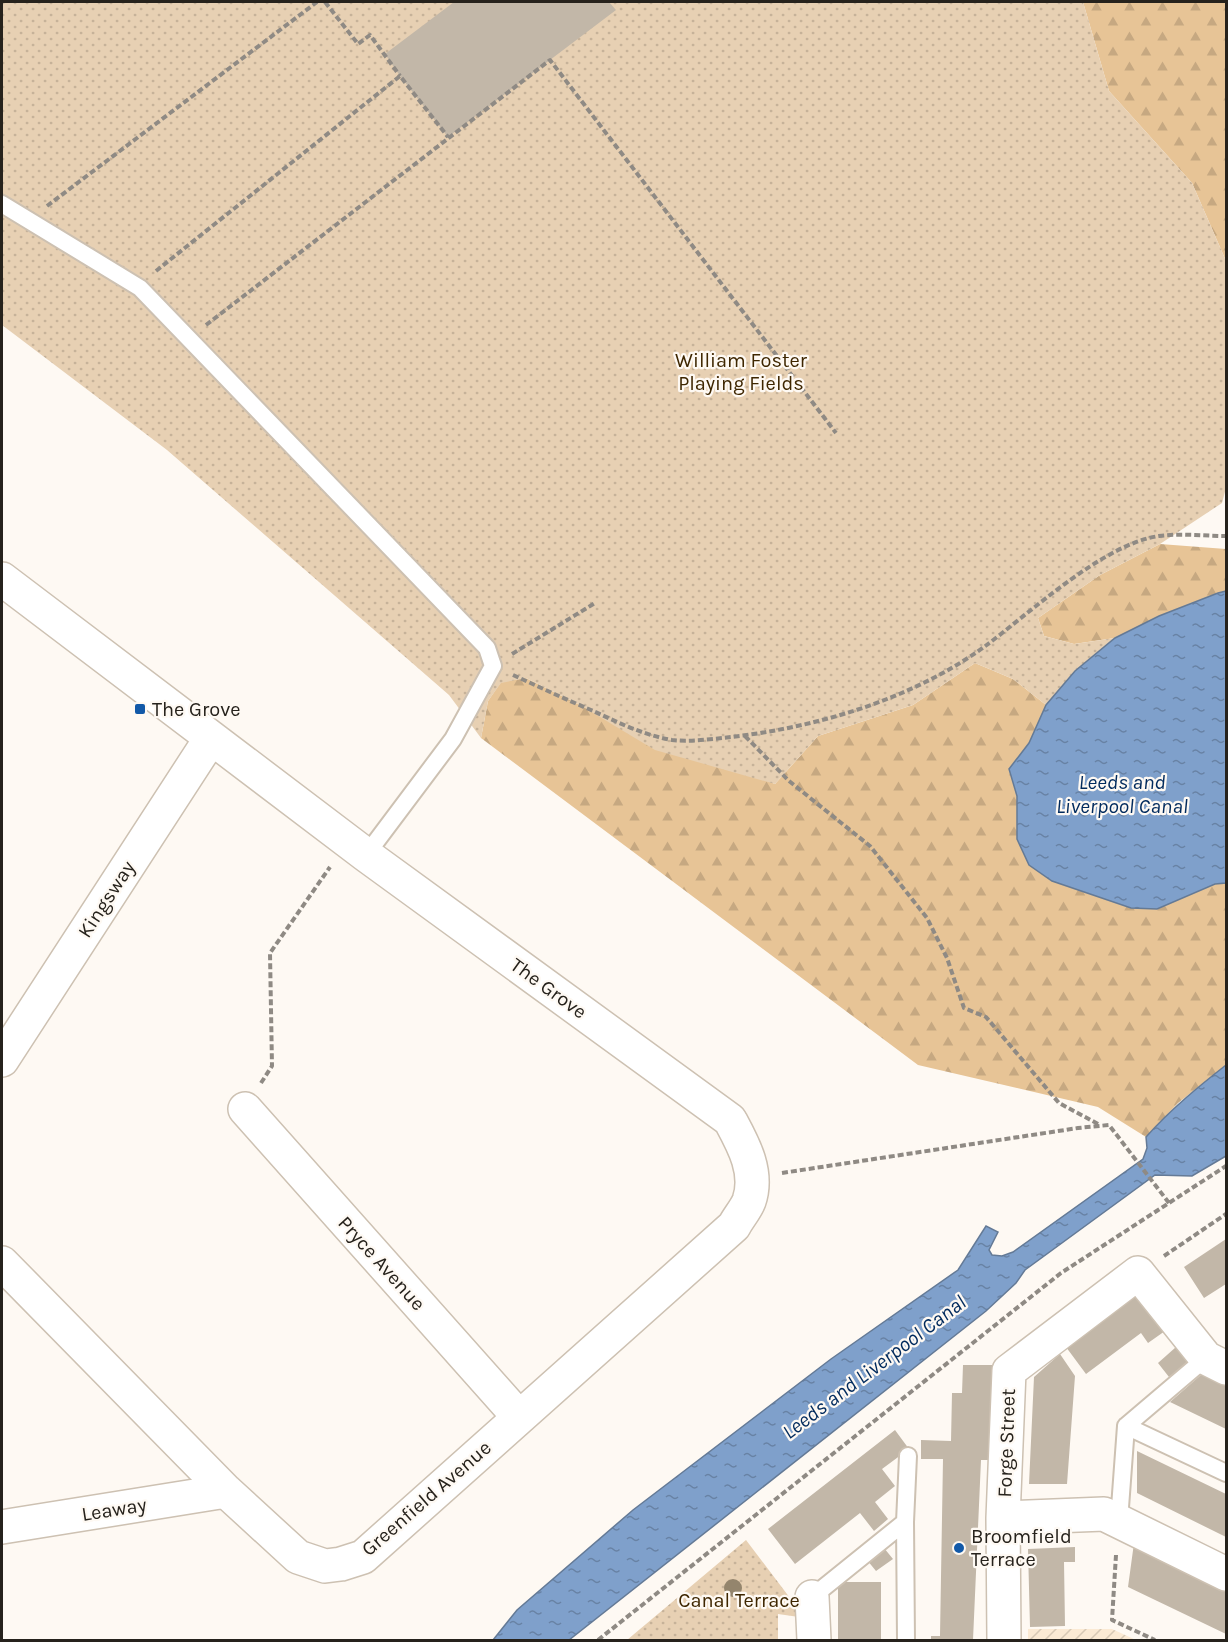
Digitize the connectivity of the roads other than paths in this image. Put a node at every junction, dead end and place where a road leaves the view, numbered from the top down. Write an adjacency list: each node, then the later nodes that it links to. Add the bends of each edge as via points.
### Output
1 (2, 204): 4 (lane, via 140,288 487,648 493,666 453,739)
2 (2, 579): 3 (street, The Grove)
3 (211, 738): 4 (street, The Grove); 5 (street, Kingsway)
4 (357, 848): 7 (street, The Grove, via 730,1120 747,1151)
5 (2, 1060)
6 (245, 1109): 10 (street, Pryce Avenue)
7 (752, 1178): 10 (street, Greenfield Avenue, via 749,1201 734,1226)
8 (2, 1263): 14 (street, Greenfield Avenue)
9 (1216, 1363): 11 (lane); 15 (street, Forge Street, via 1138,1273 1009,1371)
10 (519, 1417): 14 (street, Greenfield Avenue, via 363,1557 341,1564 325,1566 298,1557)
11 (1126, 1426): 13 (lane); 16 (lane)
12 (908, 1456): 17 (lane)
13 (1227, 1473)
14 (226, 1491): 18 (street, Leaway)
15 (1003, 1518): 16 (street, via 1104,1514); 23 (street, Forge Street)
16 (1119, 1521): 19 (street)
17 (905, 1522): 20 (lane); 22 (lane)
18 (2, 1527)
19 (1227, 1574)
20 (812, 1597): 21 (street)
21 (814, 1641)
22 (906, 1641)
23 (1004, 1641)

